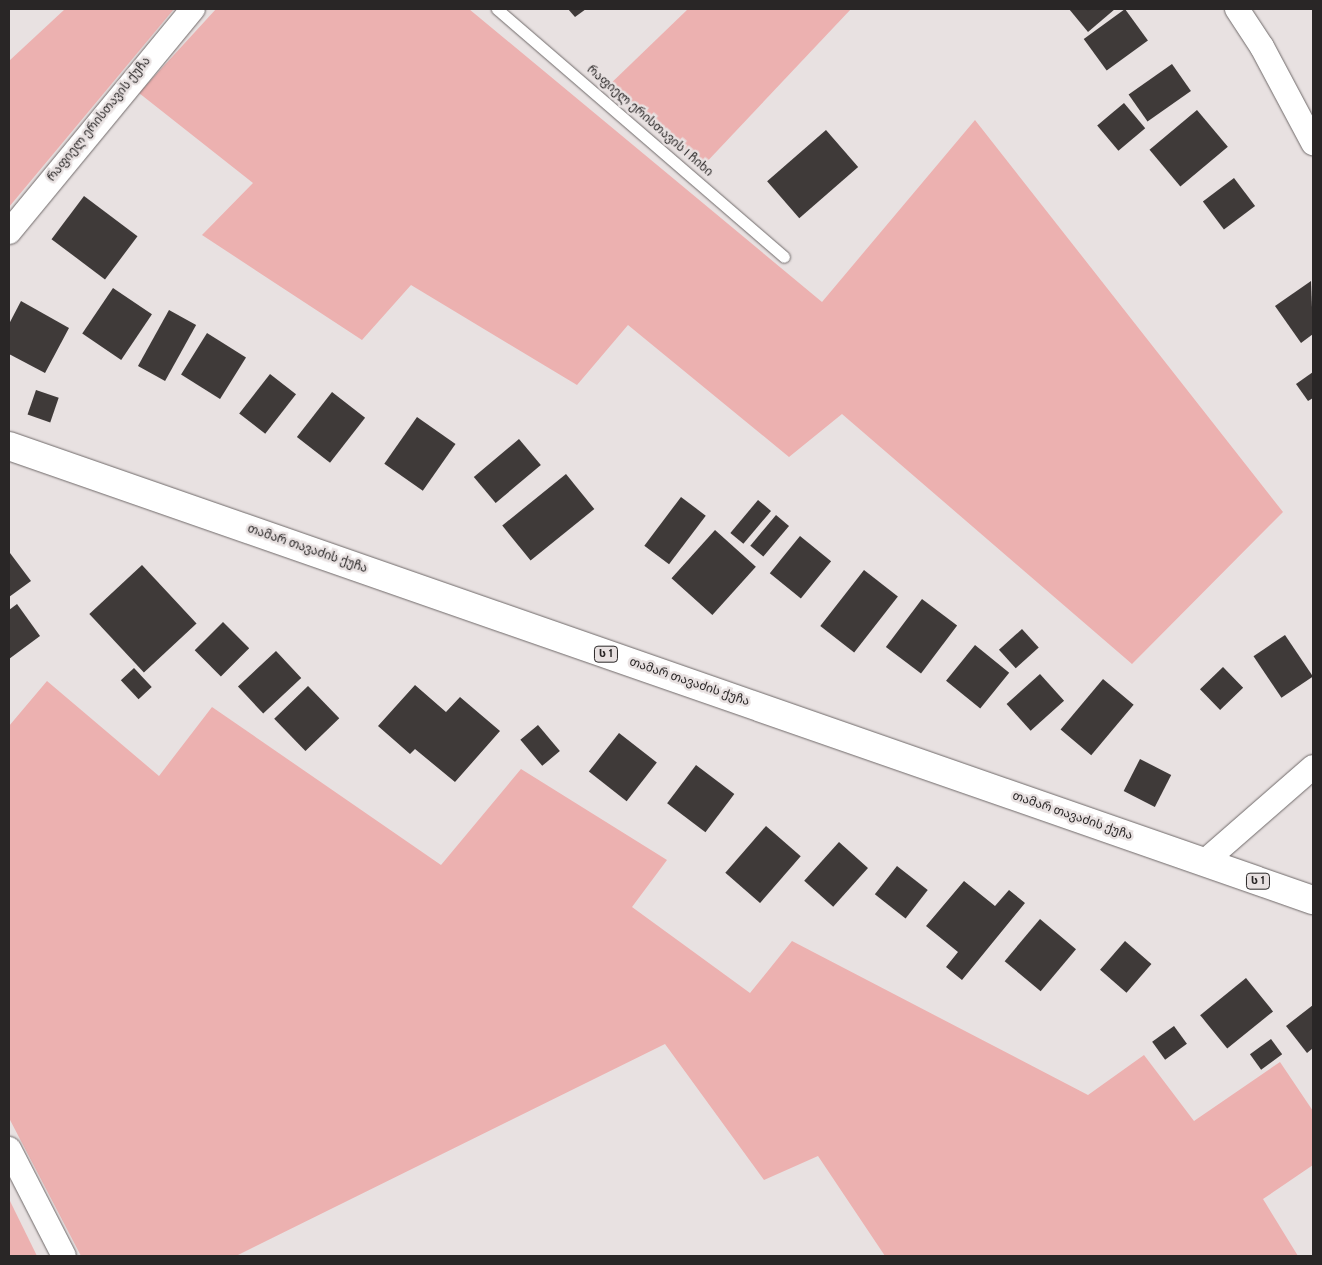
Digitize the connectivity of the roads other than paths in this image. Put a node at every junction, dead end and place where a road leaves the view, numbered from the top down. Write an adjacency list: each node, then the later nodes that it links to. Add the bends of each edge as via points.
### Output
1 (193, 9): 5 (street, რაფიელ ერისთავის ქუჩა)
2 (497, 9): 6 (lane, რაფიელ ერისთავის I ჩიხი)
3 (1237, 9): 4 (street, via 1262,47)
4 (1313, 143)
5 (9, 232)
6 (784, 256)
7 (9, 446): 9 (highway, თამარ თავაძის ქუჩა / ს 1)
8 (1313, 767): 9 (street)
9 (1203, 862): 10 (highway, თამარ თავაძის ქუჩა / ს 1)
10 (1313, 900)
11 (9, 1149): 12 (street)
12 (64, 1256)

